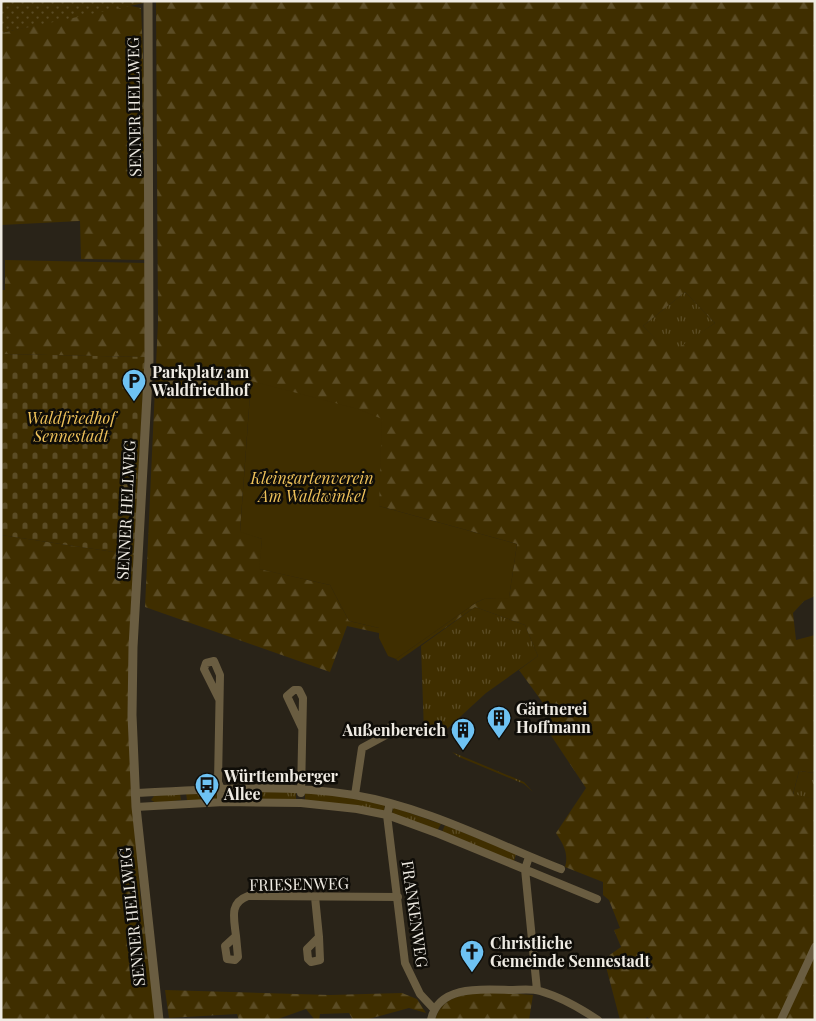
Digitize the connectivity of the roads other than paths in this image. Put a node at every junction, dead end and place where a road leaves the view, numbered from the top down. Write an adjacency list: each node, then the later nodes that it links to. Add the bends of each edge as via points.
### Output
1 (148, 1): 7 (street, SENNER HELLWEG, via 149,350 132,687)
2 (219, 698): 5 (street, via 218,782)
3 (391, 726): 8 (street, via 388,734 362,748)
4 (302, 728): 6 (street)
5 (221, 789): 6 (street); 7 (street); 9 (street)
6 (301, 790): 8 (street); 10 (street)
7 (135, 794): 12 (street, SENNER HELLWEG)
8 (355, 795): 11 (street)
9 (222, 802): 10 (street); 12 (street)
10 (301, 803): 13 (street)
11 (390, 803): 13 (street); 14 (street, via 418,811)
12 (136, 807): 25 (street, SENNER HELLWEG)
13 (387, 816): 15 (street); 18 (street, FRANKENWEG)
14 (529, 857): 15 (street); 16 (street)
15 (525, 869): 19 (street); 23 (street)
16 (561, 869)
17 (315, 897): 18 (street, FRIESENWEG); 20 (street, FRIESENWEG, via 241,898 234,909); 21 (street)
18 (398, 897): 24 (street, FRANKENWEG, via 405,963 414,985)
19 (597, 899)
20 (236, 936)
21 (319, 938)
22 (815, 947): 28 (street)
23 (537, 990): 24 (street, via 466,990 451,995); 27 (street)
24 (434, 1009): 26 (street)
25 (159, 1020)
26 (431, 1020)
27 (598, 1020)
28 (781, 1020)

